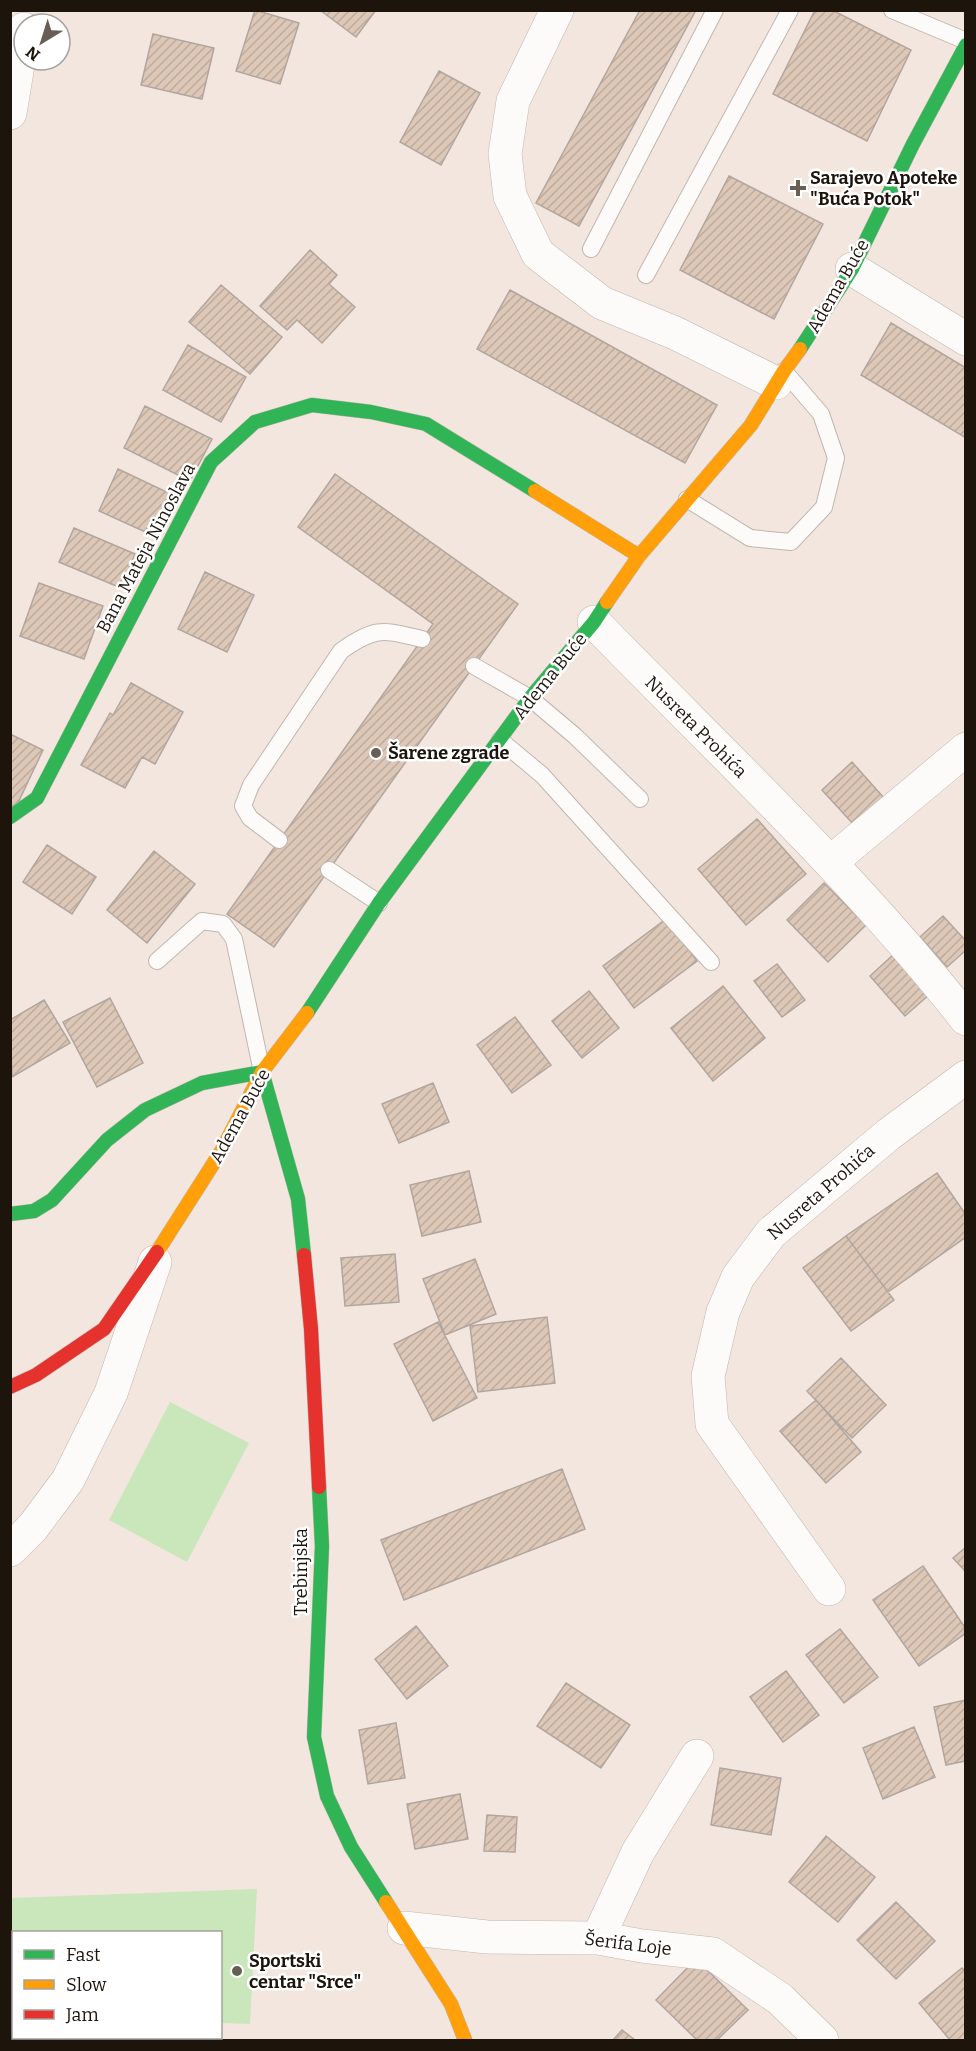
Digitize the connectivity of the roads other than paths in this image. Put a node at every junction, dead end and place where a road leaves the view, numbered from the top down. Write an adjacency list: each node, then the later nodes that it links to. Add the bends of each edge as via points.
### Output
1 (557, 10): 12 (street, via 513,101 505,154 510,196 538,254 602,303)
2 (715, 10): 8 (lane)
3 (789, 10): 10 (lane)
4 (892, 10): 5 (lane, Adema Buće)
5 (966, 43): 9 (street, Adema Buće)
6 (17, 72): 7 (street)
7 (10, 113)
8 (591, 249)
9 (852, 269): 11 (street); 12 (street, Adema Buće)
10 (646, 275)
11 (966, 339)
12 (780, 377): 13 (street, Adema Buće, via 751,425); 13 (lane, via 821,414 836,458 824,507 791,542 750,538)
13 (687, 500): 14 (street, Adema Buće)
14 (639, 556): 15 (street, Adema Buće); 22 (street, Bana Mateja Ninoslava, via 426,424 312,405 255,422 211,462 37,798)
15 (594, 622): 18 (street, Adema Buće); 24 (street, Nusreta Prohića)
16 (422, 639): 23 (lane, via 385,630 361,636 341,651 251,785 243,806 250,818)
17 (474, 666): 18 (lane)
18 (530, 698): 19 (street, Adema Buće); 21 (lane)
19 (500, 740): 26 (street, Adema Buće); 28 (lane, via 542,775)
20 (966, 750): 24 (street)
21 (640, 799)
22 (10, 817)
23 (279, 840)
24 (831, 862): 29 (street, Nusreta Prohića)
25 (329, 870): 26 (lane)
26 (379, 903): 30 (street, Adema Buće, via 295,1030)
27 (157, 961): 30 (lane, via 202,921 223,924 234,939)
28 (711, 962)
29 (966, 1020)
30 (262, 1072): 32 (street, via 202,1083 145,1110 107,1140 52,1200 34,1211); 33 (street, Adema Buće, via 222,1150); 38 (street, Trebinjska, via 298,1199 311,1329 322,1546 314,1737 327,1796 351,1847)
31 (966, 1077): 36 (street, Nusreta Prohića, via 889,1134 771,1233 738,1277 723,1312 708,1376 712,1424)
32 (10, 1214)
33 (159, 1249): 34 (street, Adema Buće, via 104,1329 36,1375); 35 (street, via 102,1412 68,1480 33,1527)
34 (10, 1387)
35 (10, 1550)
36 (829, 1589)
37 (697, 1756): 39 (street, via 638,1852)
38 (404, 1928): 39 (street, Šerifa Loje, via 487,1937); 40 (street, Trebinjska, via 451,2004)
39 (598, 1938): 41 (street, Šerifa Loje, via 713,1954 780,1999)
40 (465, 2040)
41 (822, 2040)

